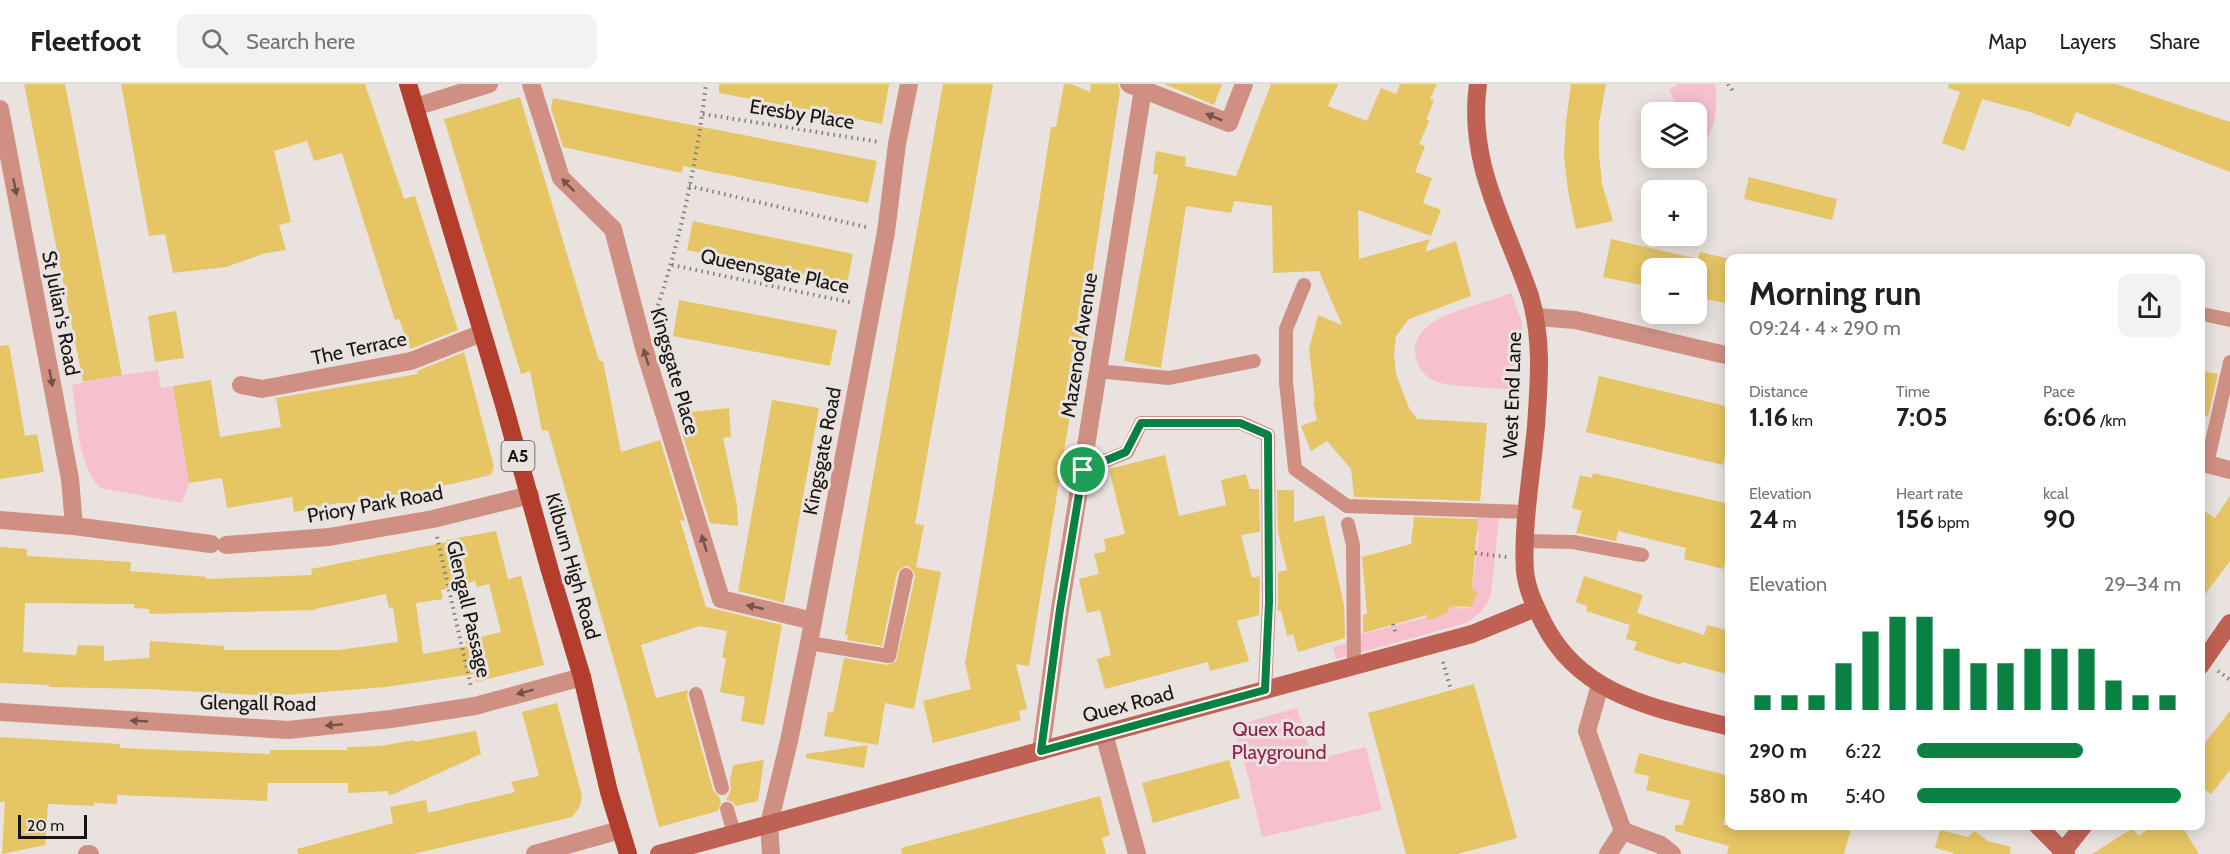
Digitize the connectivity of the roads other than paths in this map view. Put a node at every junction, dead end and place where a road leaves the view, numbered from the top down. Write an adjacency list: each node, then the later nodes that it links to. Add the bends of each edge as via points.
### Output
1 (408, 84): 8 (main road, Kilburn High Road / A5)
2 (489, 84): 8 (street)
3 (531, 84): 33 (street, Kingsgate Place, one-way to 3, via 721,599 644,348 613,229 561,177)
4 (909, 84): 33 (street, Kingsgate Road, via 886,232)
5 (1244, 84): 7 (street, one-way to 7, via 1229,123)
6 (1478, 84): 12 (main road, West End Lane, via 1475,116 1481,164)
7 (1136, 87): 18 (street, Mazenod Avenue)
8 (415, 107): 14 (main road, Kilburn High Road / A5)
9 (0, 109): 28 (street, St Julian's Road, one-way to 28, via 70,479)
10 (1304, 285): 25 (lane, via 1286,329 1286,382 1295,469 1347,506)
11 (2207, 315): 13 (lane)
12 (1537, 317): 15 (street, via 1575,320); 25 (main road, West End Lane, via 1539,387)
13 (2230, 320)
14 (482, 333): 19 (street, The Terrace, via 411,361 262,389); 24 (main road, Kilburn High Road / A5)
15 (1725, 355)
16 (1254, 361): 18 (lane, via 1169,378)
17 (2230, 362): 20 (lane)
18 (1097, 371): 22 (street, Mazenod Avenue)
19 (241, 385)
20 (2205, 459)
21 (2205, 463): 23 (street)
22 (1083, 470): 40 (lane, via 1126,452 1141,423 1240,423 1268,435); 45 (street, Mazenod Avenue)
23 (2230, 470)
24 (530, 495): 28 (street, Priory Park Road, via 433,519 329,537 218,544); 38 (main road, Kilburn High Road / A5)
25 (1528, 512): 29 (main road, West End Lane)
26 (0, 520): 28 (street, Priory Park Road)
27 (1348, 524): 37 (lane, via 1353,545)
28 (74, 526)
29 (1525, 541): 30 (lane, via 1573,542); 32 (main road, West End Lane, via 1527,584)
30 (1642, 555)
31 (906, 575): 35 (lane, via 889,656)
32 (1536, 608): 37 (main road, Quex Road, via 1489,628); 39 (main road, West End Lane, via 1567,658)
33 (813, 621): 35 (street, Kingsgate Road)
34 (2230, 624): 36 (main road)
35 (809, 643): 48 (street, Kingsgate Road)
36 (2205, 659)
37 (1354, 666): 40 (main road, Quex Road)
38 (582, 677): 42 (street, Glengall Road, one-way to 42, via 475,706 288,730); 49 (main road, Kilburn High Road / A5)
39 (1600, 686): 43 (main road, West End Lane, via 1644,704); 52 (street, via 1587,732)
40 (1265, 690): 44 (main road, Quex Road)
41 (696, 694): 46 (lane)
42 (0, 712)
43 (1725, 726)
44 (1104, 734): 45 (main road, Quex Road); 59 (street)
45 (1041, 751): 48 (main road, Quex Road)
46 (722, 788)
47 (727, 809): 53 (lane)
48 (769, 824): 53 (main road, Quex Road); 58 (street, Kingsgate Road)
49 (621, 830): 55 (street); 56 (main road, Kilburn High Road / A5)
50 (2042, 830): 54 (main road)
51 (2080, 830): 54 (main road)
52 (1623, 831): 60 (street); 61 (street, via 1661,845)
53 (734, 833): 57 (main road, Quex Road)
54 (2063, 853)
55 (535, 854)
56 (628, 854)
57 (659, 854)
58 (771, 854)
59 (1137, 854)
60 (1608, 854)
61 (1672, 854)

